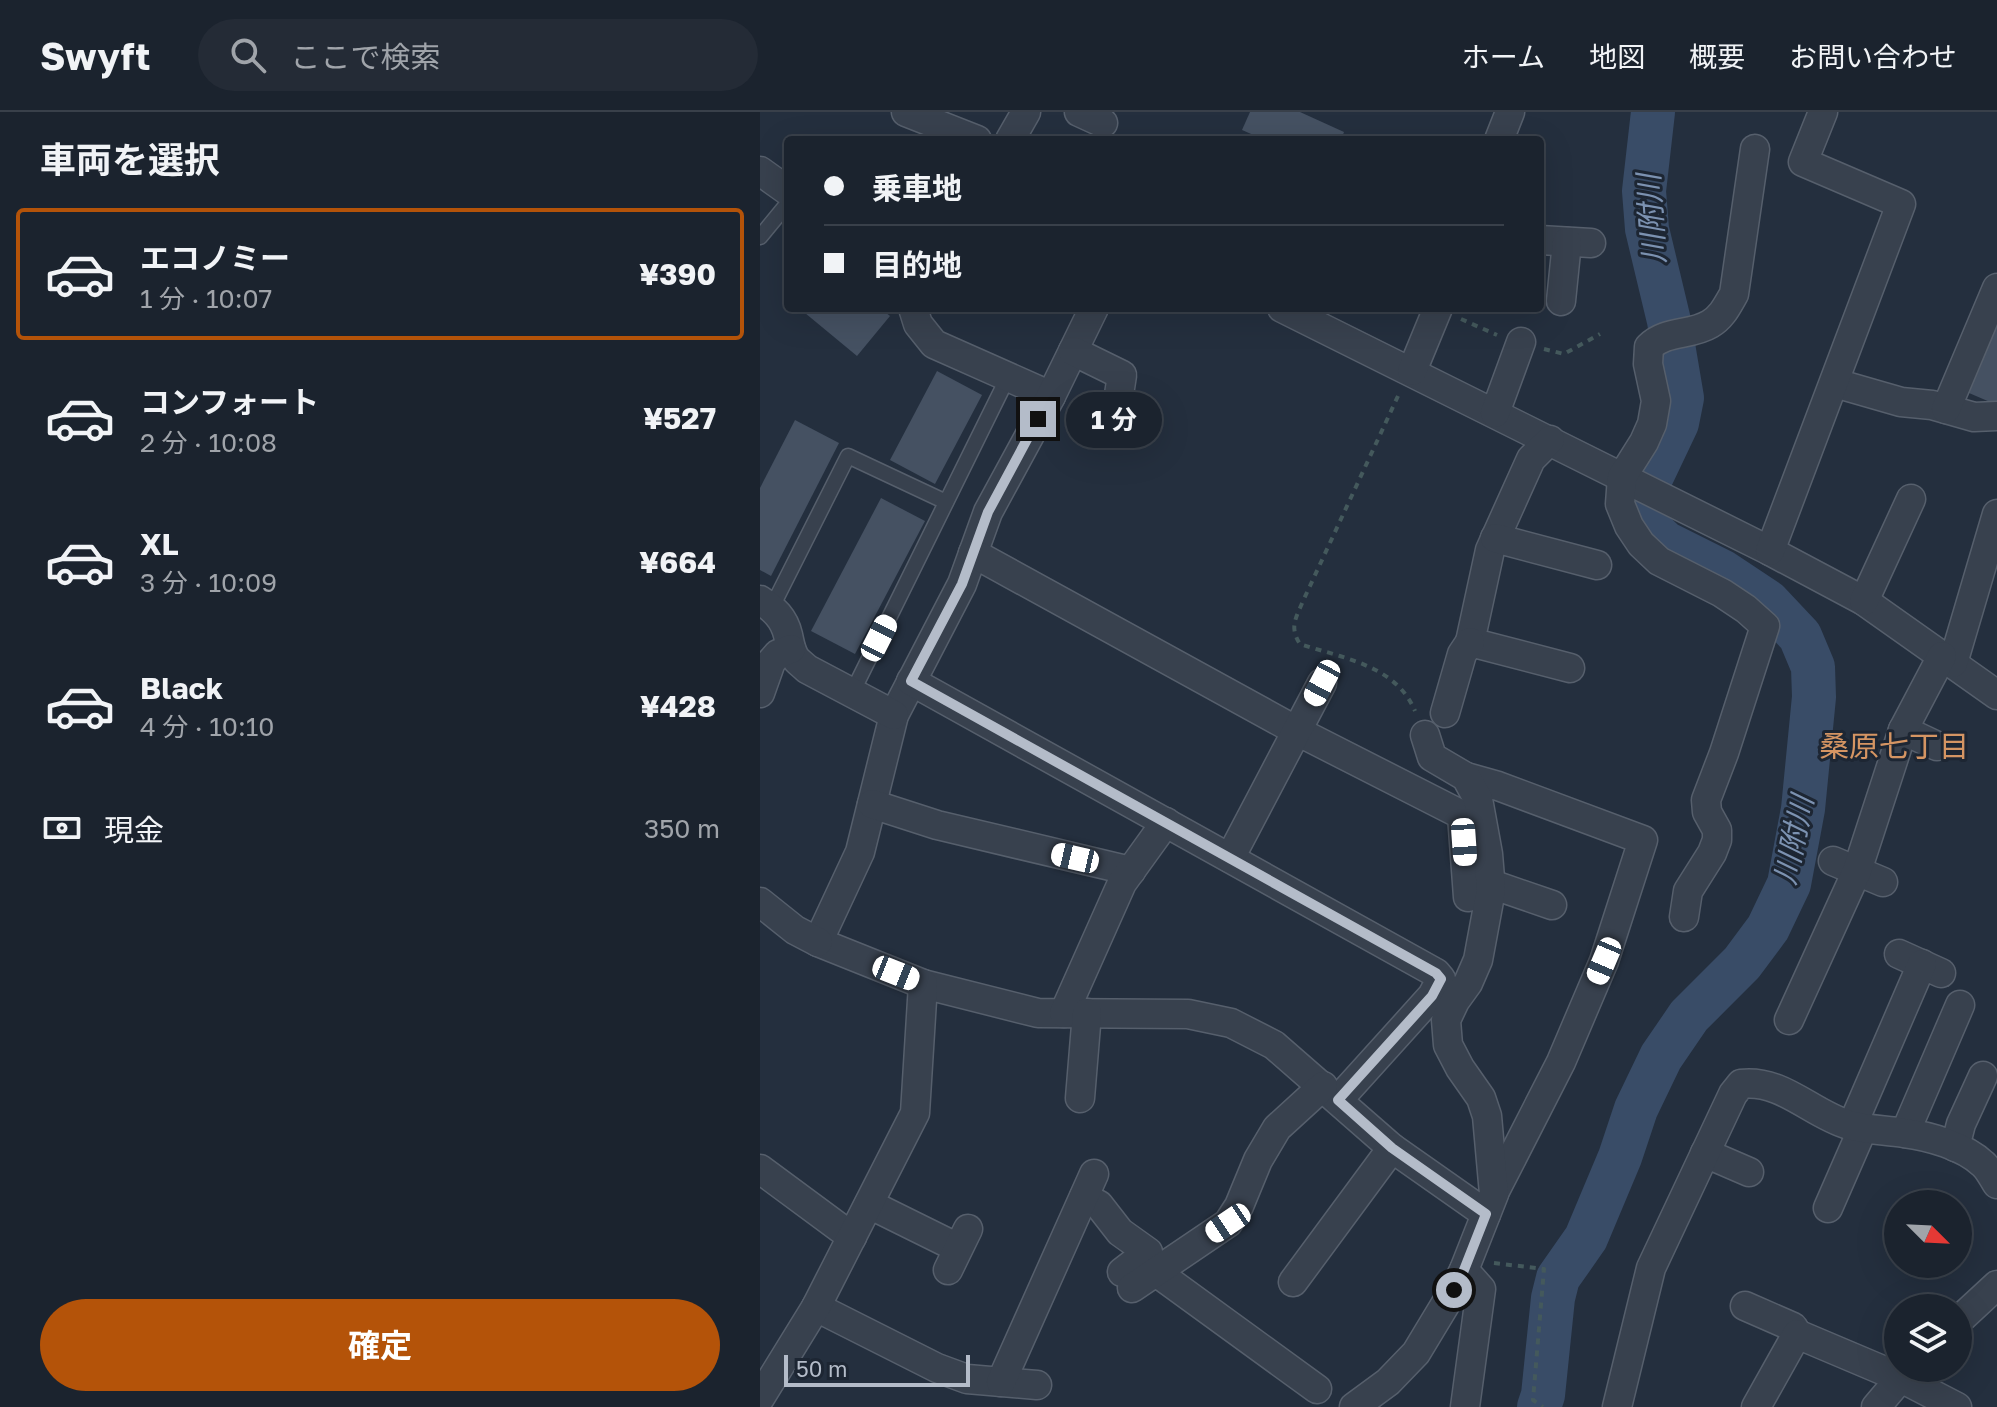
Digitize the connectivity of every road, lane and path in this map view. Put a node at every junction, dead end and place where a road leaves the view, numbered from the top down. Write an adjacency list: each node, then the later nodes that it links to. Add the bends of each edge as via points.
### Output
1 (906, 112): 5 (street)
2 (1026, 112): 6 (street)
3 (1510, 112): 7 (street)
4 (1823, 112): 24 (street, via 1803,162 1901,204)
5 (967, 136)
6 (1012, 136)
7 (1501, 136)
8 (1755, 149): 31 (street, via 1734,294 1723,314 1708,326 1657,338 1649,347 1656,401 1652,424)
9 (760, 171): 10 (street)
10 (784, 188)
11 (784, 208): 12 (lane)
12 (760, 237)
13 (1566, 242): 15 (street)
14 (1997, 288): 26 (street)
15 (1561, 301)
16 (914, 312): 23 (street, via 934,344)
17 (1092, 312): 21 (street)
18 (1290, 312): 22 (street)
19 (1436, 312): 22 (street)
20 (1521, 342): 27 (street)
21 (1073, 351): 25 (street); 29 (street, via 1122,375 1116,414)
22 (1412, 371): 27 (street); 54 (path, via 1303,601 1293,633 1300,644 1392,678 1409,696)
23 (1008, 377): 25 (street); 33 (lane)
24 (1835, 383): 26 (street); 36 (street)
25 (1051, 396): 37 (street, via 988,512)
26 (1946, 409): 28 (street, via 1974,417)
27 (1495, 413): 30 (street)
28 (1997, 416)
29 (1142, 426)
30 (1550, 440): 31 (street); 35 (street, via 1531,459)
31 (1622, 477): 36 (street); 66 (street, via 1620,504 1641,544 1659,561 1722,593 1765,626 1706,800 1717,840 1688,891)
32 (1911, 499): 39 (street)
33 (946, 502): 40 (lane, via 848,456); 48 (lane)
34 (1997, 514): 43 (street)
35 (1495, 538): 38 (street); 41 (street)
36 (1770, 551): 39 (street)
37 (973, 553): 45 (street); 53 (street)
38 (1597, 565)
39 (1864, 601): 43 (street)
40 (766, 604): 42 (street, via 782,619)
41 (1470, 642): 44 (street); 50 (street)
42 (791, 649): 47 (street, via 771,662); 48 (street, via 807,669)
43 (1947, 659): 49 (street); 52 (street)
44 (1570, 668)
45 (911, 681): 51 (street); 58 (street)
46 (1322, 683): 53 (street)
47 (760, 693)
48 (852, 693): 51 (street)
49 (1997, 695)
50 (1445, 713)
51 (894, 715): 57 (street)
52 (1903, 730): 55 (street); 60 (street)
53 (1297, 731): 59 (street); 63 (street, via 1462,815)
54 (1425, 735): 56 (street, via 1432,757)
55 (1937, 746)
56 (1466, 777): 63 (street, via 1478,799 1488,854); 85 (street, via 1643,840 1598,975)
57 (872, 804): 61 (street, via 937,825); 67 (street, via 860,852)
58 (1166, 822): 59 (street); 61 (street)
59 (1230, 858): 74 (street, via 1441,979 1432,996)
60 (1845, 866): 62 (street); 72 (street)
61 (1131, 871): 71 (street, via 1122,883)
62 (1883, 882)
63 (1479, 890): 65 (street); 85 (street, via 1478,960 1446,1020 1448,1045 1487,1116)
64 (760, 902): 67 (street)
65 (1552, 905)
66 (1684, 917)
67 (818, 942): 69 (street)
68 (1921, 964): 76 (street)
69 (923, 984): 71 (street, via 1038,1013); 84 (street, via 915,1113)
70 (1960, 1005): 77 (street)
71 (1076, 1013): 74 (street, via 1188,1014 1231,1023 1274,1045); 75 (street)
72 (1790, 1020)
73 (1983, 1076): 78 (street)
74 (1330, 1093): 79 (street); 90 (street, via 1277,1128 1228,1223)
75 (1080, 1098)
76 (1858, 1127): 77 (street); 80 (street, via 1778,1089 1741,1084); 86 (street)
77 (1905, 1133): 78 (street)
78 (1955, 1147): 83 (street, via 1984,1164)
79 (1392, 1148): 85 (street); 91 (street)
80 (1705, 1153): 82 (street); 107 (street, via 1651,1268)
81 (760, 1169): 87 (street)
82 (1749, 1172)
83 (1997, 1184)
84 (869, 1204): 87 (street); 88 (street)
85 (1490, 1204): 89 (street)
86 (1828, 1208)
87 (852, 1237): 94 (street)
88 (958, 1249)
89 (1466, 1264): 104 (street, via 1416,1353); 105 (street, via 1481,1289); 106 (path, via 1544,1269 1533,1400)
90 (1156, 1272): 101 (street); 102 (street, via 1127,1280 1148,1252 1120,1232 1089,1186)
91 (1293, 1282)
92 (1997, 1285): 95 (street)
93 (1745, 1306): 96 (street, via 1793,1327)
94 (816, 1307): 102 (street); 103 (street)
95 (1972, 1308)
96 (1797, 1334): 97 (street); 108 (street)
97 (1884, 1365)
98 (1897, 1382): 109 (street)
99 (1919, 1382): 110 (street)
100 (1037, 1385): 102 (street)
101 (1300, 1387)
102 (987, 1390)
103 (760, 1398)
104 (1354, 1407)
105 (1465, 1407)
106 (1543, 1407)
107 (1617, 1407)
108 (1756, 1407)
109 (1876, 1407)
110 (1957, 1407)

